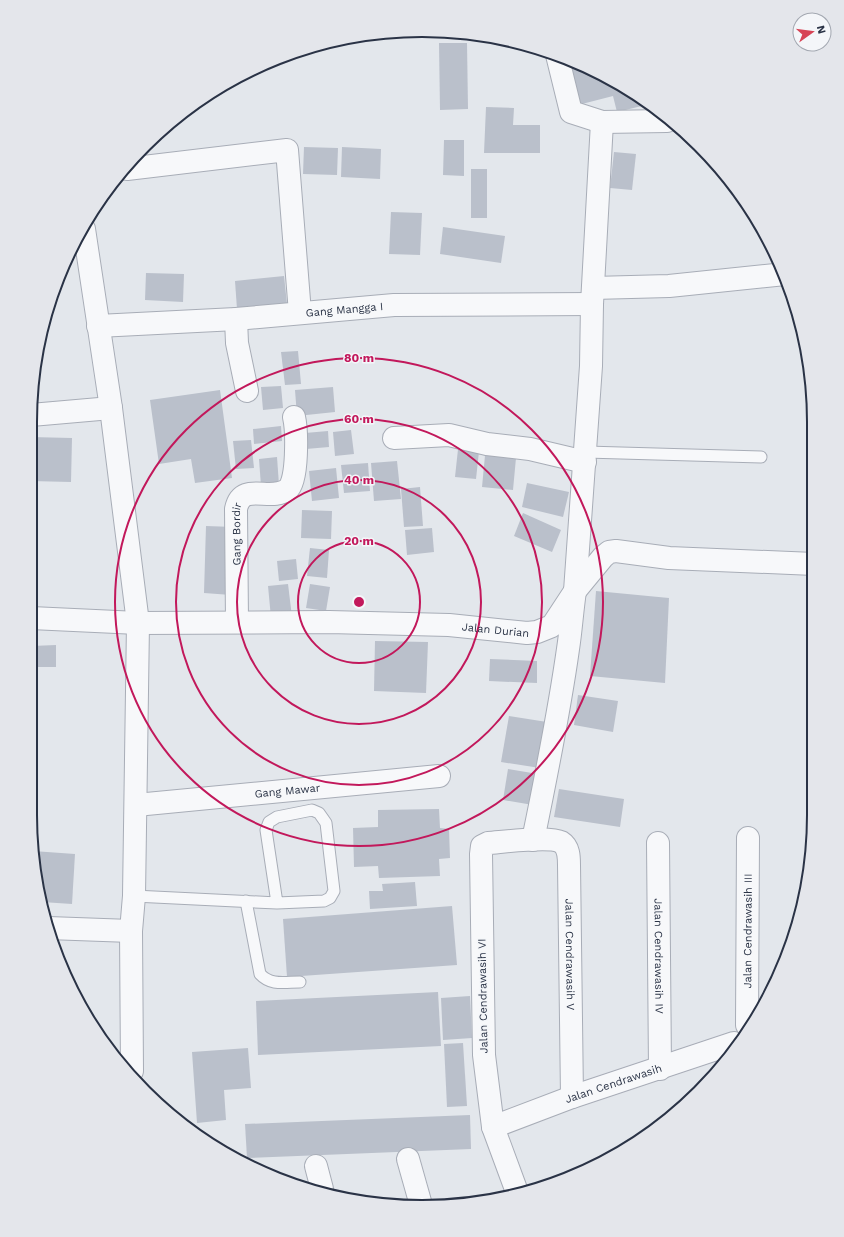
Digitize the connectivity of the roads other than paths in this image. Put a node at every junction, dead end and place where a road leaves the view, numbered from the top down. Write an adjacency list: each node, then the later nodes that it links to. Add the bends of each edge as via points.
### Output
1 (559, 62): 2 (street, via 571,112)
2 (593, 119): 3 (street); 7 (street)
3 (661, 121)
4 (133, 168): 8 (street, via 287,150)
5 (85, 237): 10 (street)
6 (778, 275): 7 (street, Gang Mangga I)
7 (592, 296): 8 (street, Gang Mangga I, via 394,305); 16 (street, via 591,366)
8 (300, 313): 9 (street, Gang Mangga I)
9 (236, 319): 10 (street, Gang Mangga I); 11 (street, via 237,343)
10 (98, 326): 12 (street)
11 (247, 391)
12 (111, 408): 13 (street); 22 (street)
13 (37, 414)
14 (294, 417): 21 (street, Gang Bordir, via 297,439 292,482 288,489 280,493 246,495 237,502)
15 (394, 438): 16 (street, via 449,435 487,444)
16 (585, 457): 17 (lane); 19 (street)
17 (761, 457)
18 (807, 564): 19 (street, Jalan Durian, via 669,558 616,551 603,556)
19 (575, 592): 21 (street, Jalan Durian, via 552,626 527,633 449,625); 26 (street, via 569,648)
20 (37, 618): 22 (street, Jalan Durian)
21 (237, 622): 22 (street, Jalan Durian)
22 (138, 623): 24 (street)
23 (439, 776): 24 (street, Gang Mawar)
24 (136, 804): 28 (street)
25 (748, 838): 34 (street, Jalan Cendrawasih III)
26 (533, 840): 38 (street, Jalan Cendrawasih V, via 561,842 569,857); 39 (street, Jalan Cendrawasih VI, via 488,843 481,849 484,1055)
27 (658, 843): 37 (street, Jalan Cendrawasih IV)
28 (134, 896): 29 (lane); 32 (street)
29 (246, 900): 30 (lane); 33 (lane, via 260,974 274,982)
30 (277, 903): 30 (lane, via 324,900 332,895 326,823 319,813 312,810 277,817 269,822 266,830)
31 (54, 928): 32 (street)
32 (131, 931): 36 (street)
33 (300, 982)
34 (747, 1021)
35 (730, 1045): 37 (street, Jalan Cendrawasih)
36 (132, 1068)
37 (660, 1069): 38 (street, Jalan Cendrawasih)
38 (572, 1097): 39 (street, Jalan Cendrawasih)
39 (493, 1127): 43 (street, Jalan Cendrawasih VI)
40 (408, 1159): 44 (street)
41 (316, 1166): 42 (street)
42 (321, 1187)
43 (516, 1189)
44 (420, 1200)

